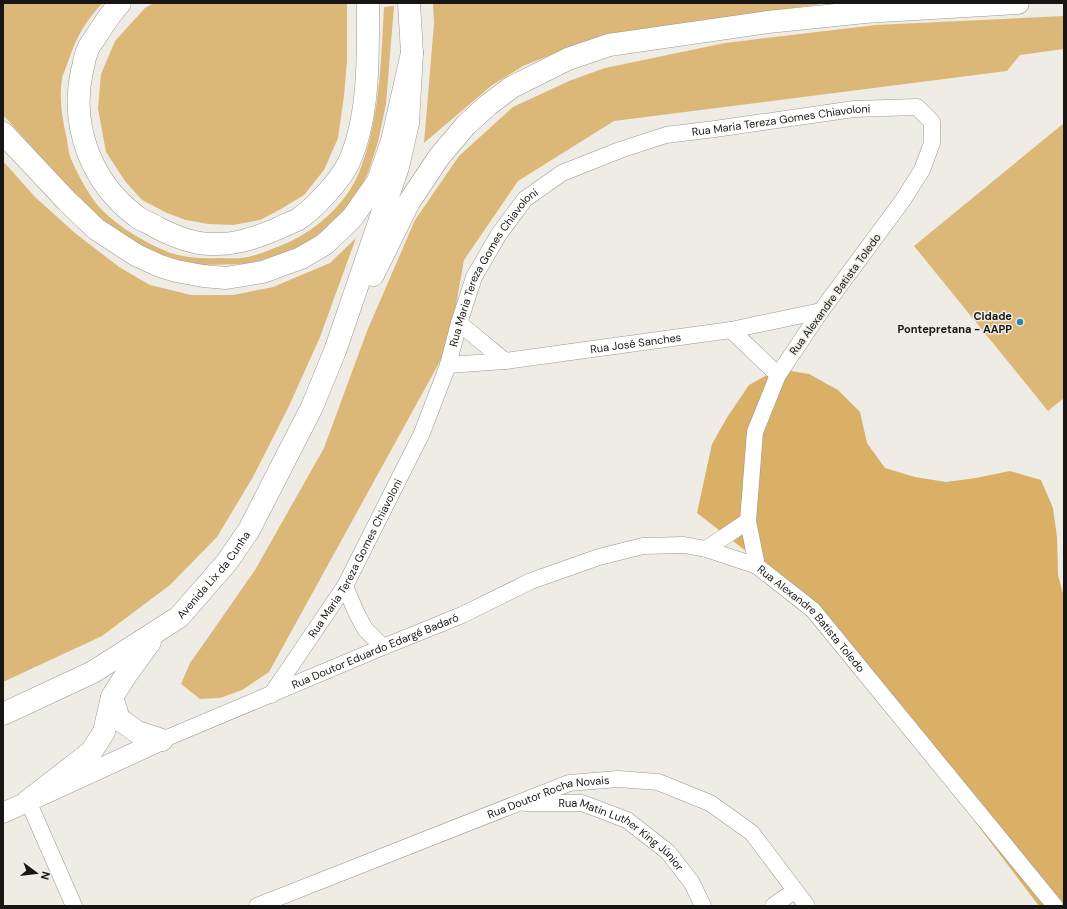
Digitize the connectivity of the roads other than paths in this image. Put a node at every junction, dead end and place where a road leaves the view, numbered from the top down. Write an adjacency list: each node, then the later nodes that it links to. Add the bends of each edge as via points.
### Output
1 (120, 3): 2 (highway, via 109,15 86,52 79,86 78,118 85,147 96,170 113,195 137,217 188,240 212,244 236,243 264,235 297,220 322,198 337,180 348,162 358,135 363,110 368,59)
2 (368, 3)
3 (408, 3): 5 (highway)
4 (1018, 3): 11 (highway, via 865,12 768,22 609,45 568,59 512,88 488,105 466,125 439,157 409,202)
5 (412, 53): 7 (highway, via 392,141 378,181 352,218 325,244 301,258 263,272 226,278 203,276 160,266 136,255 96,229); 11 (highway, via 408,123 398,167)
6 (917, 107): 8 (street, Rua Alexandre Batista Toledo, via 932,122 932,143 922,170 903,200); 9 (street, Rua Maria Tereza Gomes Chiavoloni, via 854,109 666,135 562,173 525,199 499,234 474,277)
7 (3, 133)
8 (821, 311): 10 (street, Rua José Sanches); 14 (street, Rua Alexandre Batista Toledo)
9 (459, 323): 12 (street); 13 (street, Rua Maria Tereza Gomes Chiavoloni)
10 (731, 330): 12 (street, Rua José Sanches); 14 (street)
11 (335, 351): 19 (highway, Avenida Lix da Cunha, via 312,408 249,530 227,562 179,616)
12 (505, 361): 13 (street, Rua José Sanches)
13 (448, 365): 18 (street, Rua Maria Tereza Gomes Chiavoloni, via 422,433)
14 (778, 375): 15 (street, Rua Alexandre Batista Toledo, via 755,432)
15 (748, 521): 16 (street); 17 (street, Rua Alexandre Batista Toledo)
16 (706, 549): 17 (street, Rua Doutor Eduardo Edargé Badaró); 20 (street, Rua Doutor Eduardo Edargé Badaró, via 684,545 643,546 599,557 531,581 462,615)
17 (757, 566): 35 (street, Rua Alexandre Batista Toledo, via 813,610)
18 (345, 586): 20 (street, via 365,629); 21 (street, Rua Maria Tereza Gomes Chiavoloni)
19 (157, 632): 22 (highway); 23 (highway, Avenida Lix da Cunha, via 93,672)
20 (383, 647): 21 (street, Rua Doutor Eduardo Edargé Badaró)
21 (271, 695): 24 (street, Rua Doutor Eduardo Edargé Badaró)
22 (112, 697): 24 (highway, via 119,719 137,732); 25 (highway, via 104,732 91,752)
23 (3, 714)
24 (162, 740): 25 (street, Rua Doutor Eduardo Edargé Badaró)
25 (28, 801): 27 (street, Rua Doutor Eduardo Edargé Badaró); 30 (street)
26 (516, 803): 28 (street, Rua Doutor Rocha Novais, via 569,783 618,780 658,782 710,803 752,833); 29 (street, Rua Doutor Rocha Novais); 32 (street, Rua Matin Luther King Júnior, via 582,803 627,820 668,852 692,883)
27 (3, 813)
28 (794, 891): 33 (street); 34 (street, Rua Doutor Rocha Novais)
29 (279, 902): 31 (street, Rua Doutor Rocha Novais)
30 (74, 906)
31 (257, 906)
32 (703, 906)
33 (773, 906)
34 (807, 906)
35 (1055, 906)

